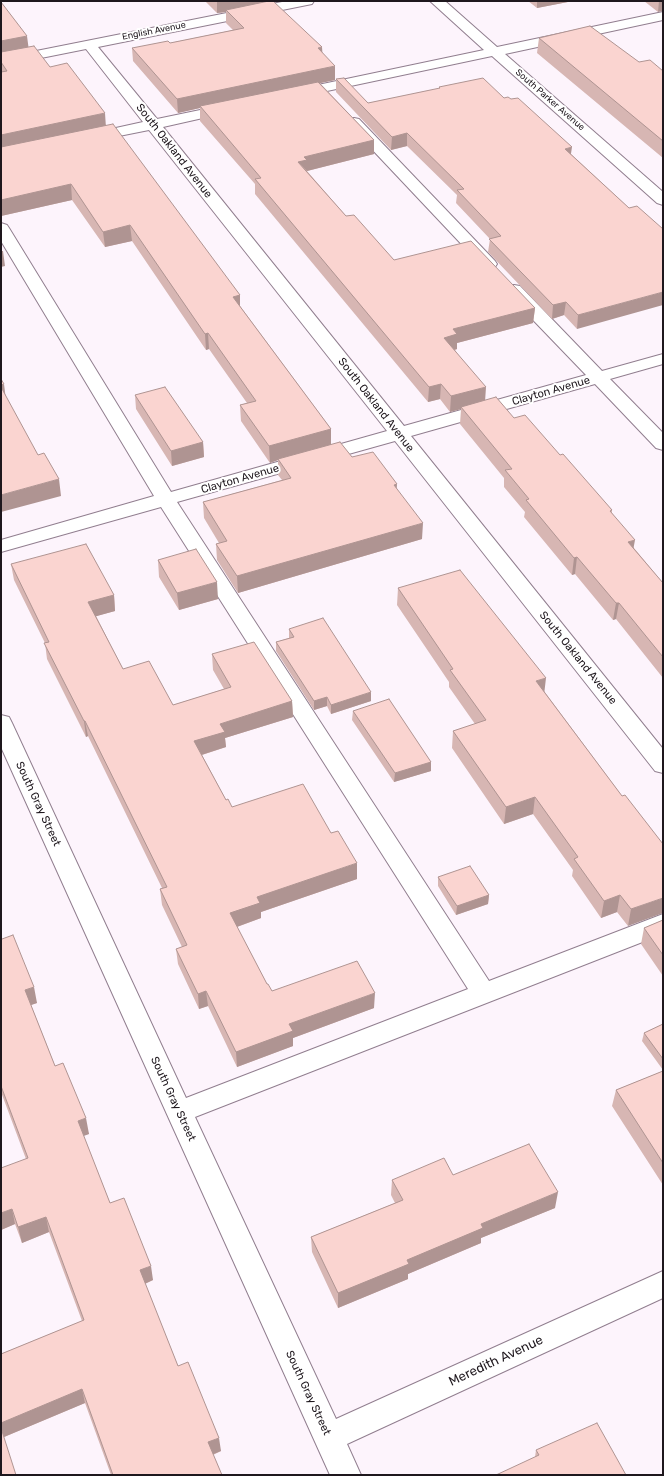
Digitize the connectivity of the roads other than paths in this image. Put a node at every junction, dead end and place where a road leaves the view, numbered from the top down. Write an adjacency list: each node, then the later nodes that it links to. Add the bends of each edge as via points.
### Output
1 (307, 1): 4 (street, English Avenue)
2 (437, 1): 5 (street, South Parker Avenue)
3 (660, 20): 5 (street)
4 (89, 44): 6 (street, English Avenue); 10 (street, South Oakland Avenue)
5 (494, 51): 8 (street); 12 (street, South Parker Avenue)
6 (1, 62)
7 (284, 96): 8 (street)
8 (333, 100): 15 (street)
9 (239, 106): 10 (street)
10 (153, 124): 11 (street); 16 (street, South Oakland Avenue)
11 (77, 140)
12 (663, 200)
13 (1, 228): 18 (street)
14 (663, 359): 15 (street, Clayton Avenue)
15 (597, 378): 16 (street, Clayton Avenue); 17 (street)
16 (399, 434): 18 (street, Clayton Avenue); 21 (street, South Oakland Avenue)
17 (663, 444)
18 (166, 500): 19 (street, Clayton Avenue); 23 (street)
19 (1, 546)
20 (1, 723): 24 (street, South Gray Street)
21 (663, 765)
22 (663, 924): 23 (street)
23 (484, 994): 24 (street)
24 (179, 1112): 26 (street, South Gray Street)
25 (663, 1284): 26 (street, Meredith Avenue)
26 (328, 1437): 27 (street, South Gray Street)
27 (346, 1475)

